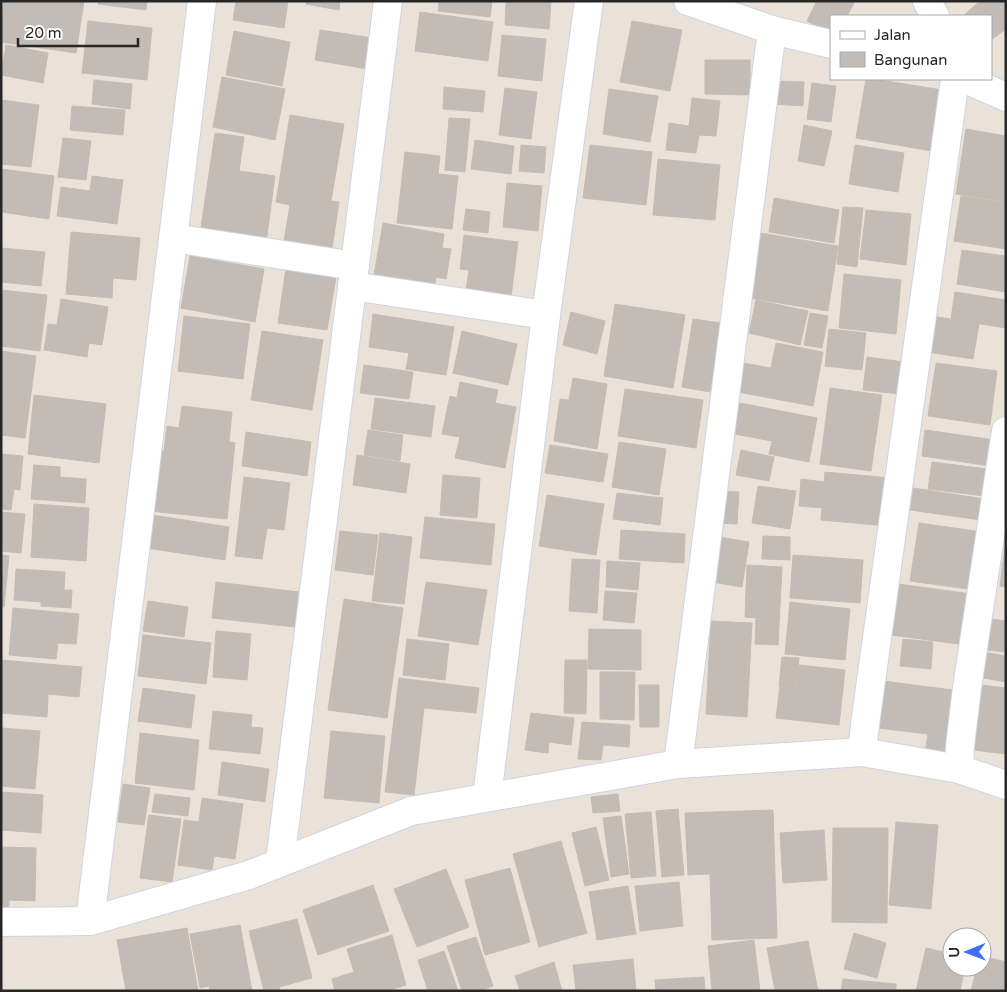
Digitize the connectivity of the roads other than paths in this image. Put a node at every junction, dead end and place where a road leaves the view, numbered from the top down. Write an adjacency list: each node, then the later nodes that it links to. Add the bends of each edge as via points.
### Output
1 (202, 1): 12 (street)
2 (388, 1): 13 (street)
3 (589, 1): 14 (street)
4 (688, 1): 7 (street)
5 (927, 1): 6 (street)
6 (934, 15)
7 (772, 30): 8 (street); 17 (street)
8 (830, 44)
9 (955, 80): 16 (street)
10 (967, 80): 11 (street)
11 (1006, 97)
12 (173, 238): 13 (street); 22 (street)
13 (354, 276): 14 (street); 21 (street)
14 (546, 314): 20 (street)
15 (1006, 431): 18 (street, via 967,688)
16 (862, 752): 17 (street); 18 (street)
17 (678, 764): 20 (street)
18 (959, 769): 19 (street)
19 (1006, 785)
20 (487, 797): 21 (street, via 411,811)
21 (280, 862): 22 (street, via 249,875)
22 (90, 921): 23 (street)
23 (1, 922)

